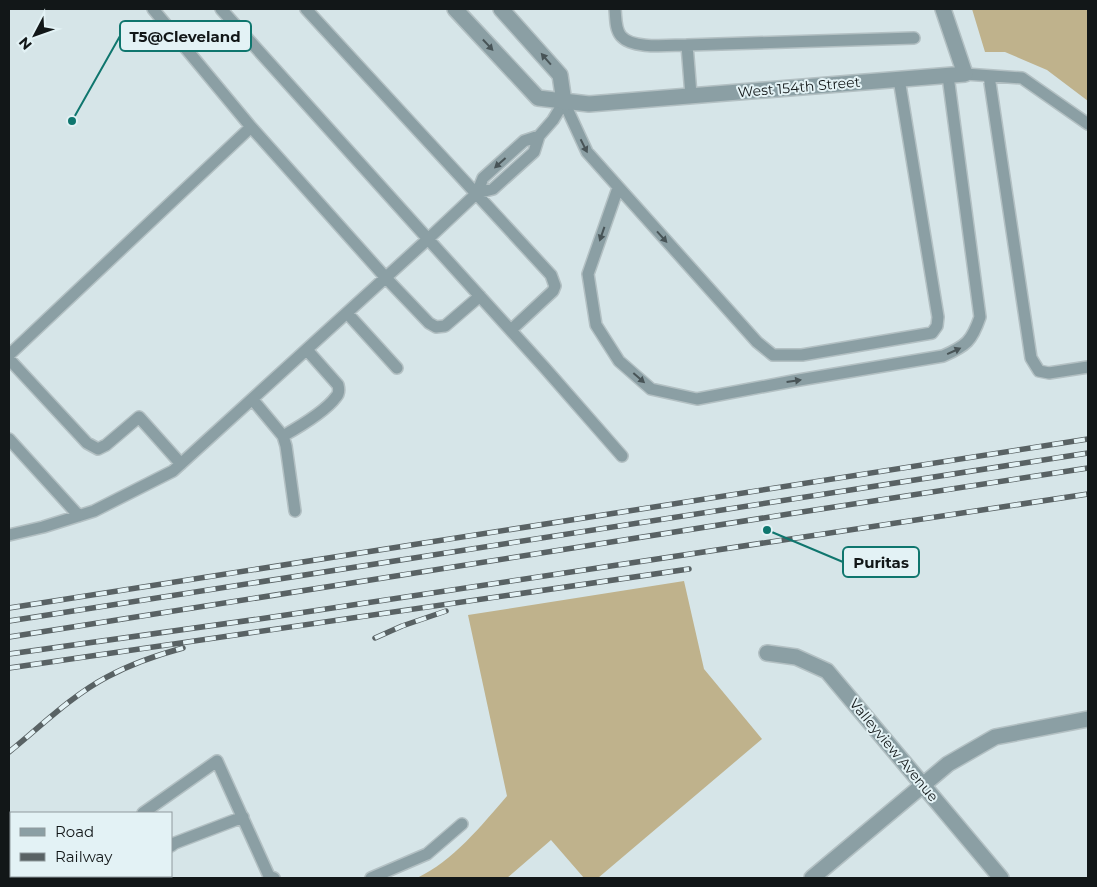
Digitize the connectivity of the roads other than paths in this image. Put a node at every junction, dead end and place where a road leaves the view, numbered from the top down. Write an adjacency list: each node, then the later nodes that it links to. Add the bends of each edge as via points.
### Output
1 (153, 9): 17 (lane)
2 (221, 9): 20 (lane)
3 (306, 9): 19 (lane)
4 (455, 9): 15 (street, West 154th Street, one-way to 15, via 538,98)
5 (501, 9): 15 (street, one-way to 5, via 560,75)
6 (615, 9): 9 (lane, via 616,26 621,36 630,42 638,45)
7 (943, 9): 10 (street)
8 (914, 38): 9 (lane)
9 (687, 44): 14 (lane)
10 (965, 74): 11 (street, West 154th Street); 12 (lane)
11 (948, 76): 13 (street, West 154th Street); 18 (lane, one-way to 11, via 588,274 596,325 619,361 651,388 697,399 944,356 962,348 974,334 980,317)
12 (988, 76): 16 (lane, via 1022,78); 28 (lane, via 1031,358 1039,371 1049,373)
13 (899, 79): 14 (street, West 154th Street); 18 (lane, one-way to 13, via 757,342 773,355 825,352 932,333 938,317)
14 (691, 95): 15 (street, West 154th Street, via 589,104)
15 (564, 102): 18 (lane, one-way to 18, via 586,152); 19 (lane, via 539,136 524,141 483,178)
16 (1088, 124)
17 (251, 127): 21 (lane); 26 (lane)
18 (618, 188)
19 (477, 193): 20 (lane); 24 (lane, via 554,280 553,291)
20 (428, 239): 21 (lane); 22 (lane)
21 (386, 278): 22 (lane, via 436,327 445,326); 23 (lane)
22 (480, 296): 24 (lane)
23 (348, 313): 25 (lane); 29 (lane)
24 (511, 330): 33 (lane)
25 (308, 350): 30 (lane); 31 (lane, via 338,385 339,392 313,418)
26 (9, 354)
27 (9, 359): 34 (lane, via 87,444 98,449 106,445 139,416)
28 (1088, 366)
29 (397, 368)
30 (253, 400): 31 (lane); 34 (lane)
31 (283, 436): 35 (lane)
32 (9, 438): 36 (lane)
33 (622, 456)
34 (181, 464): 36 (lane, via 152,483)
35 (295, 511)
36 (79, 516): 37 (lane)
37 (9, 534)
38 (767, 653): 40 (street, Valleyview Avenue, via 796,657 827,671)
39 (1088, 719): 40 (street, via 995,737 948,764)
40 (924, 785): 47 (street); 48 (street, Valleyview Avenue)
41 (144, 812): 42 (lane, via 217,761)
42 (243, 817): 44 (lane); 45 (lane, via 269,876)
43 (462, 824): 46 (lane, via 427,854)
44 (172, 845)
45 (274, 878)
46 (372, 878)
47 (812, 878)
48 (1001, 878)

